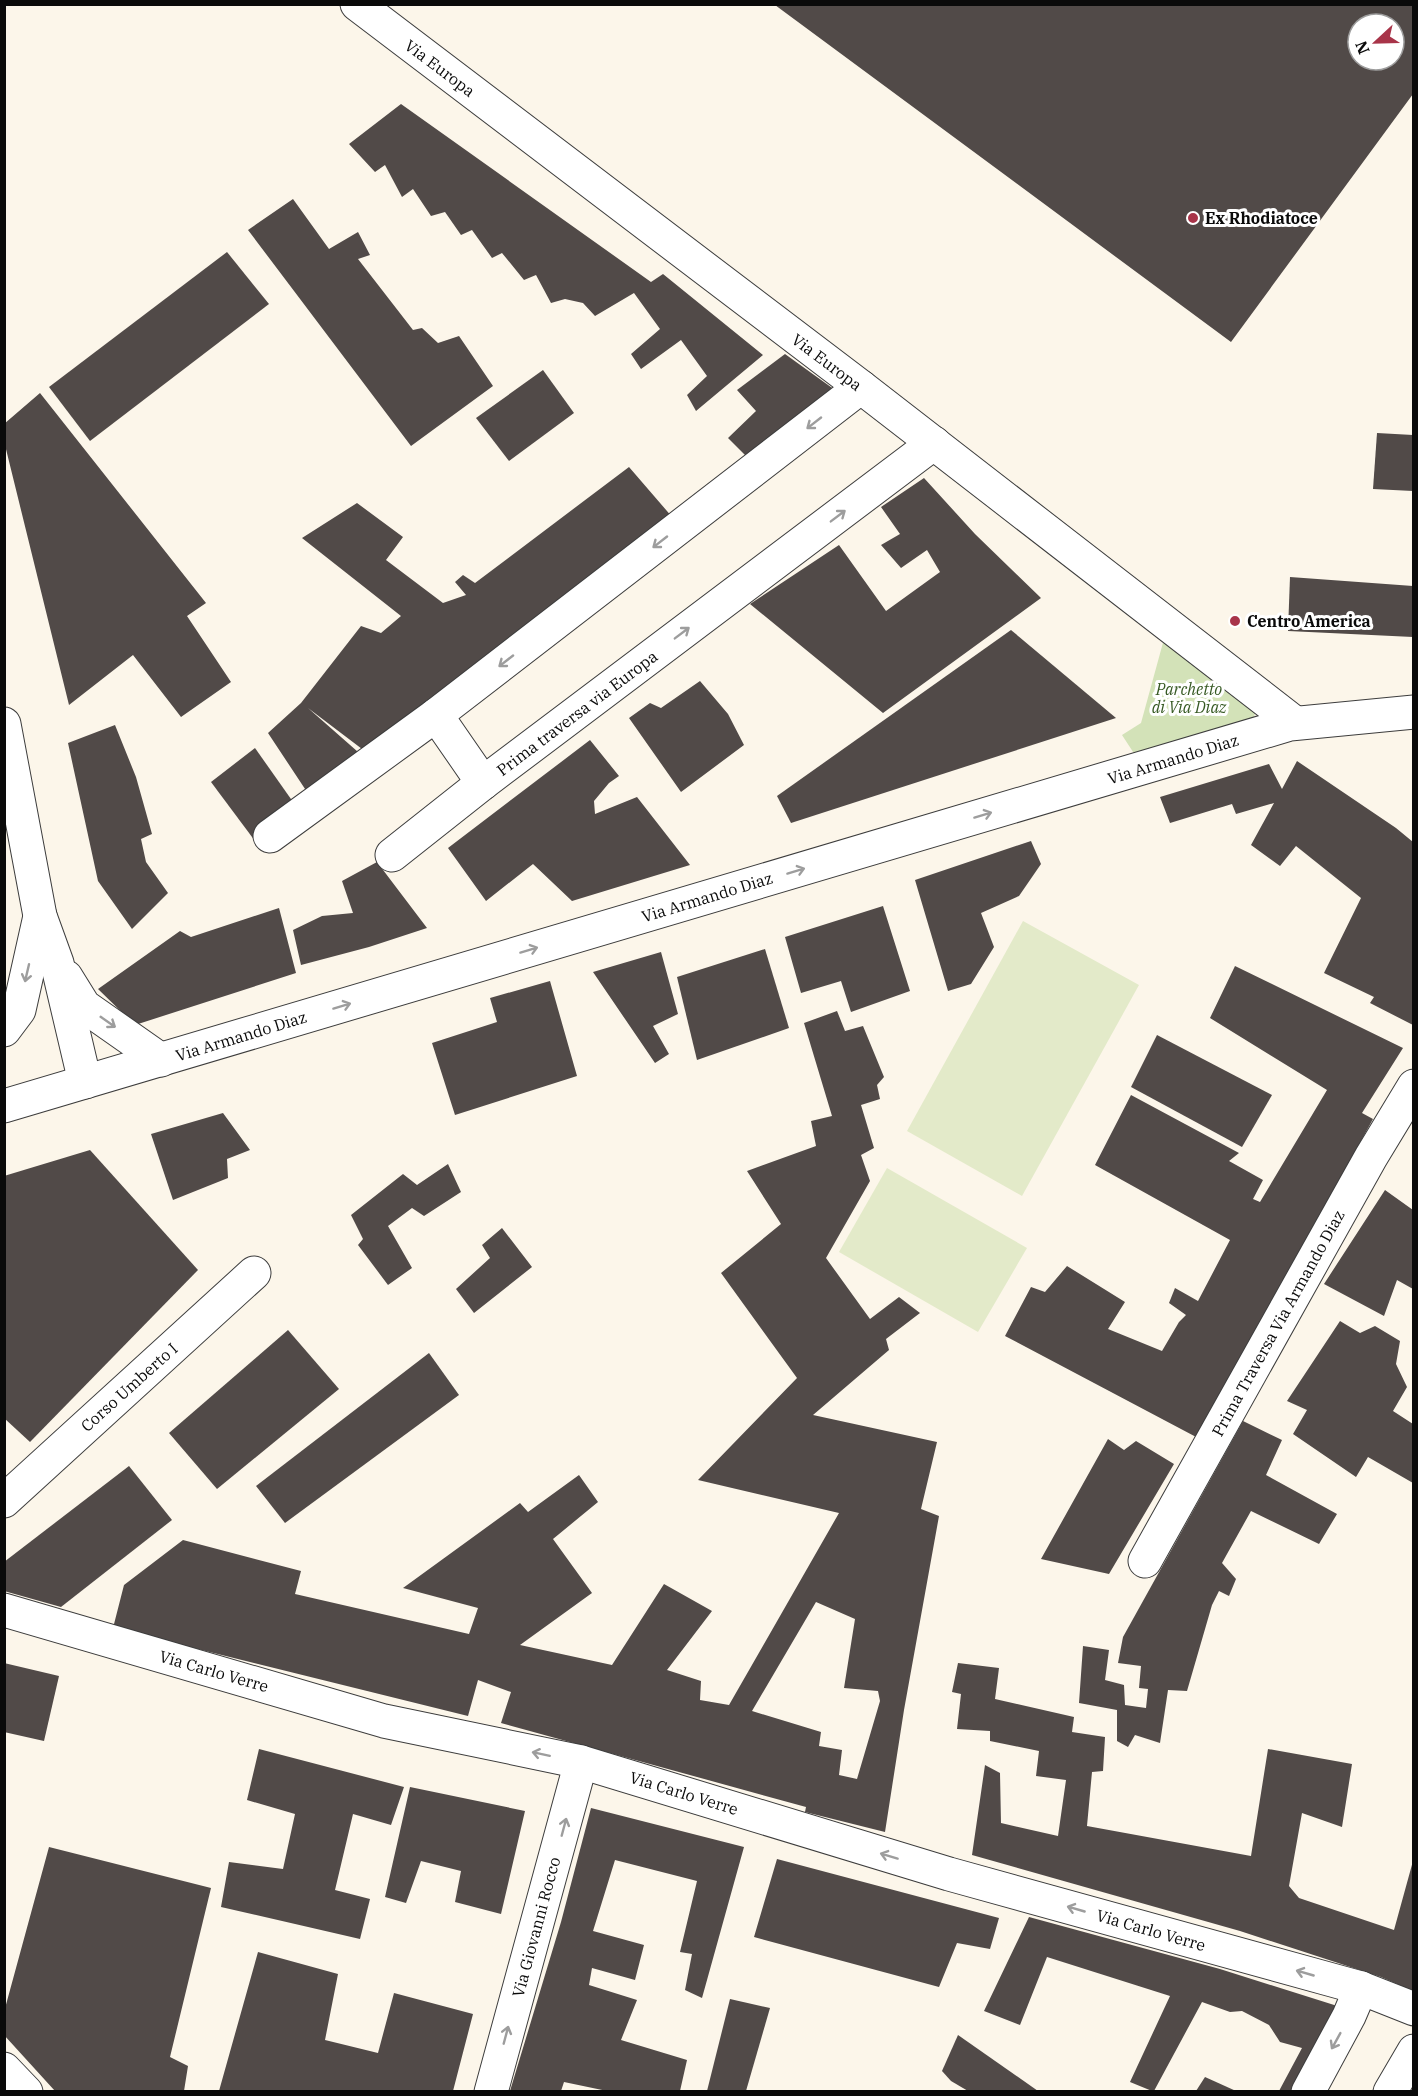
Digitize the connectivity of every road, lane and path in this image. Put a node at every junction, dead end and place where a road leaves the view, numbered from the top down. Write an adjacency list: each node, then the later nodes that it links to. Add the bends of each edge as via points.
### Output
1 (357, 4): 2 (street, Via Europa)
2 (861, 387): 3 (street, Via Europa); 5 (street, one-way to 5)
3 (934, 443): 7 (street, Via Europa); 8 (street, Prima traversa via Europa, one-way to 3)
4 (1413, 712): 7 (street, Via Armando Diaz)
5 (436, 715): 8 (street, Prima traversa via Europa); 9 (street)
6 (4, 724): 11 (street)
7 (1292, 724): 14 (street, Via Armando Diaz, one-way to 7)
8 (483, 783): 10 (street)
9 (270, 836)
10 (392, 855)
11 (40, 916): 12 (street); 13 (street, one-way to 13, via 19,1010)
12 (57, 963): 14 (street, one-way to 14, via 84,1006); 15 (street)
13 (4, 1030)
14 (161, 1060): 15 (street, Via Armando Diaz)
15 (85, 1082): 17 (street, Via Armando Diaz)
16 (1413, 1086): 20 (street, Prima Traversa Via Armando Diaz)
17 (4, 1106)
18 (254, 1273): 19 (street, Corso Umberto I)
19 (4, 1501)
20 (1145, 1561)
21 (4, 1610): 22 (street, Via Carlo Verre, one-way to 21, via 384,1721)
22 (581, 1762): 23 (street, Via Carlo Verre, one-way to 22, via 949,1874); 28 (street, Via Giovanni Rocco, one-way to 22)
23 (1361, 1988): 24 (street); 29 (street, one-way to 29)
24 (1413, 2009)
25 (1413, 2051): 30 (street)
26 (4, 2069): 27 (street)
27 (26, 2091)
28 (491, 2091)
29 (1308, 2091)
30 (1390, 2091)

